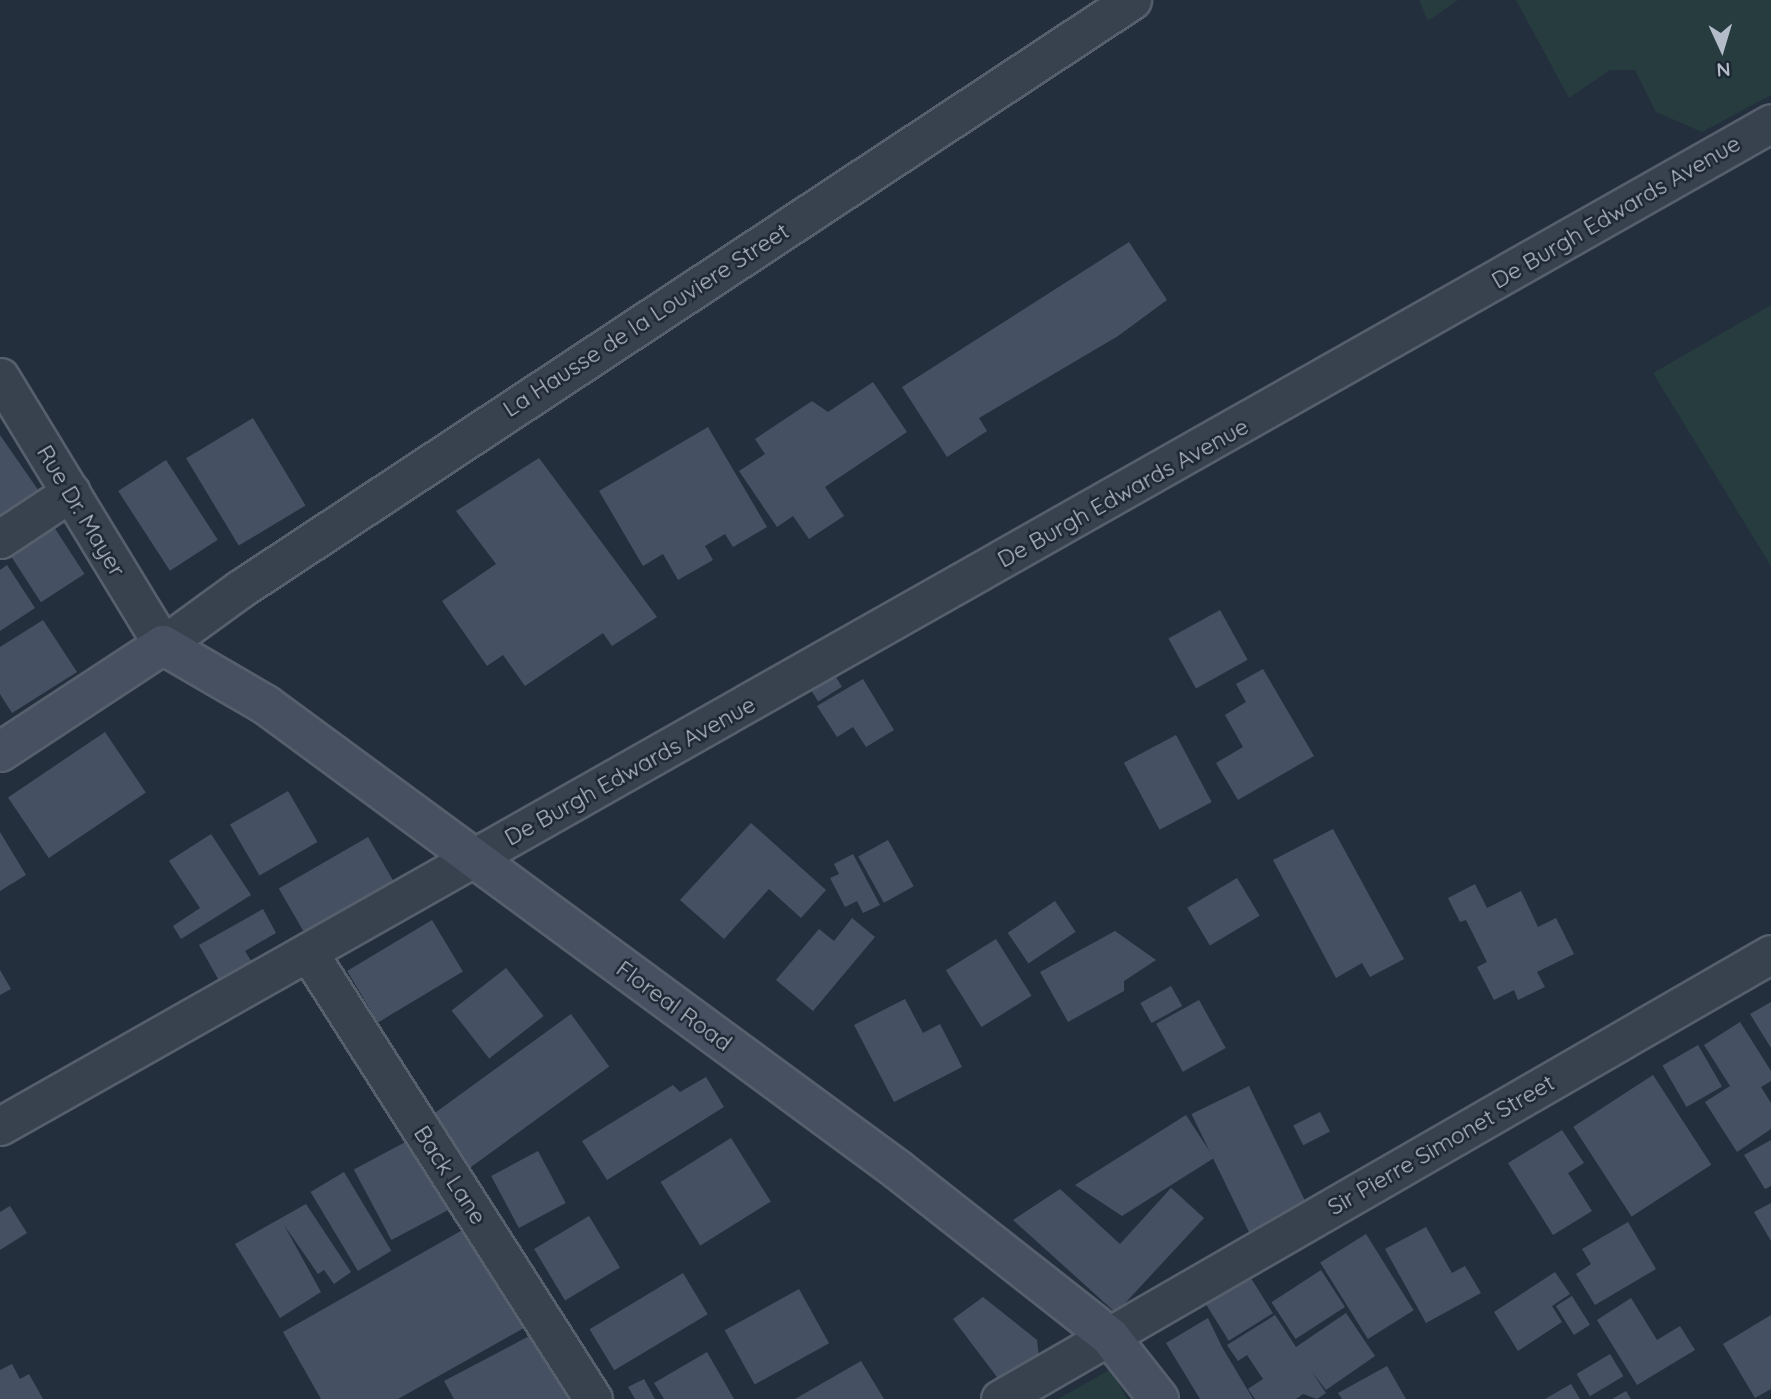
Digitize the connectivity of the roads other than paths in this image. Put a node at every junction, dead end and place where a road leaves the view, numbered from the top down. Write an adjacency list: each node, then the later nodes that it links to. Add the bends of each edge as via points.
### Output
1 (1112, 5): 6 (street, La Hausse de la Louviere Street)
2 (1771, 124): 8 (street, De Burgh Edwards Avenue)
3 (0, 377): 4 (street, Rue Dr. Mayer)
4 (71, 492): 5 (street); 6 (street, Rue Dr. Mayer)
5 (0, 539)
6 (163, 645): 7 (main road); 8 (main road, Floreal Road, via 266,705)
7 (0, 752)
8 (474, 859): 9 (street, De Burgh Edwards Avenue); 12 (main road, Floreal Road, via 898,1170)
9 (308, 952): 11 (street, De Burgh Edwards Avenue); 13 (street, Back Lane)
10 (1771, 954): 12 (street, Sir Pierre Simonet Street)
11 (0, 1126)
12 (1110, 1337): 14 (street, Sir Pierre Simonet Street); 15 (main road, Floreal Road)
13 (593, 1399)
14 (1000, 1399)
15 (1159, 1399)

